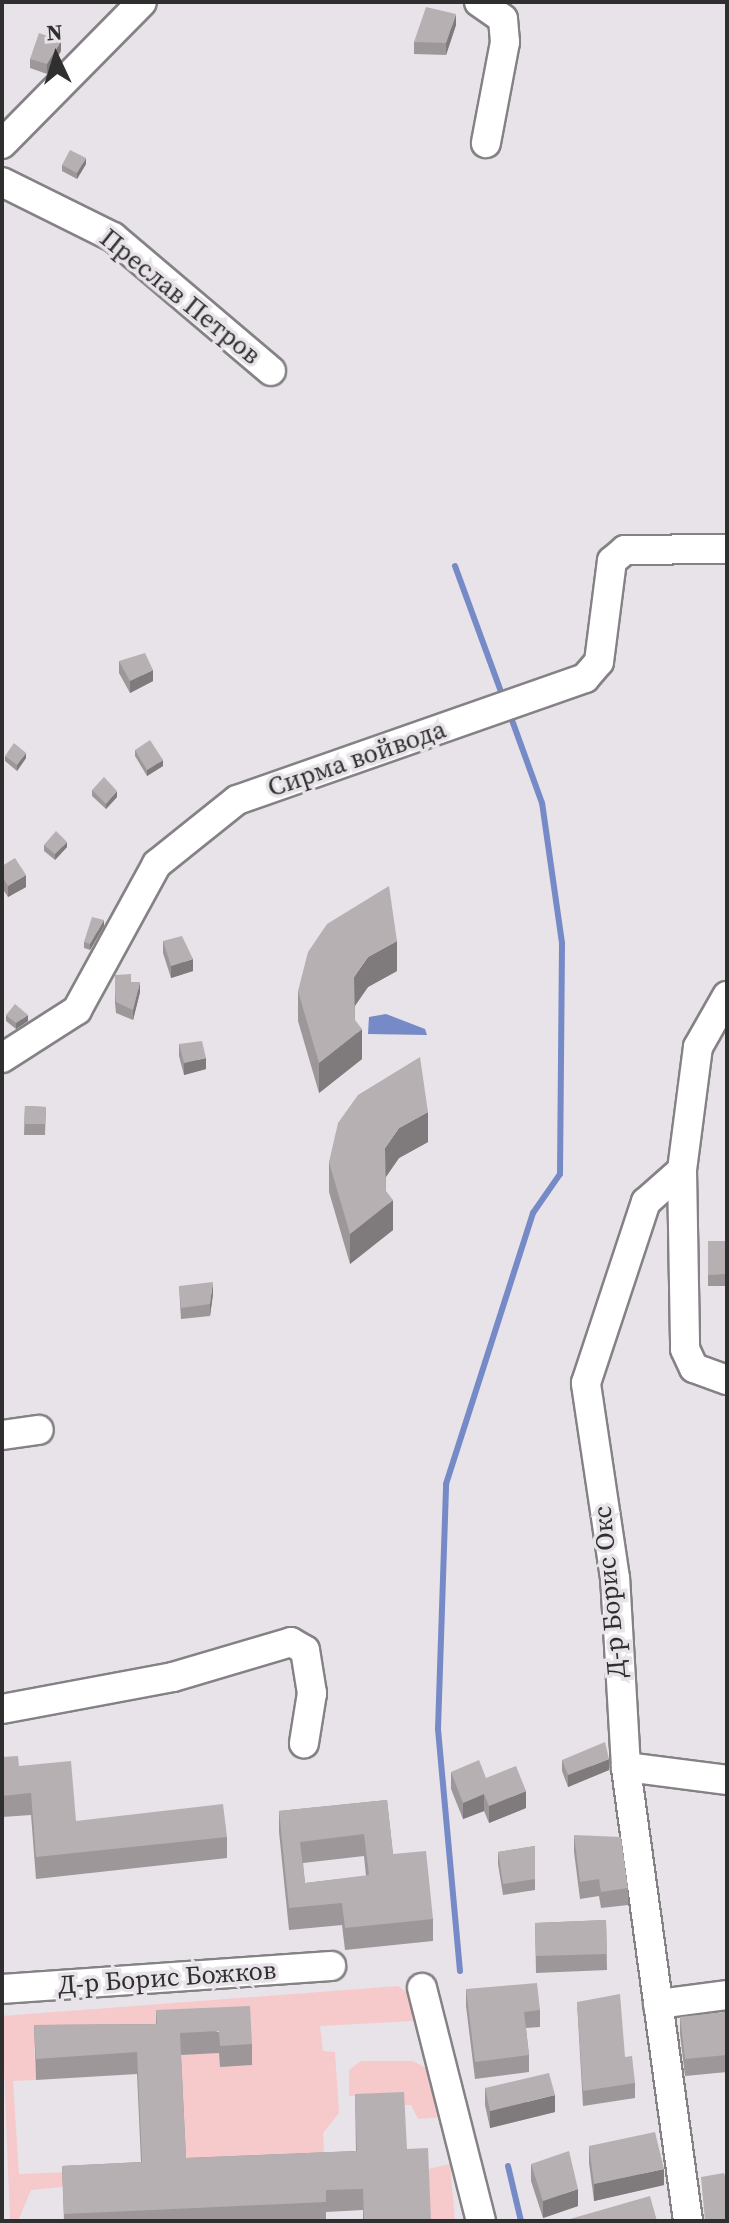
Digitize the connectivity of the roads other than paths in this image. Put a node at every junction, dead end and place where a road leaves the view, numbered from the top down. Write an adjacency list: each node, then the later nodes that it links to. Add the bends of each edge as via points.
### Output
1 (142, 2): 4 (street)
2 (479, 2): 3 (street, via 503,19 505,42)
3 (486, 143)
4 (2, 144)
5 (2, 182): 6 (street, Преслав Петров, via 113,237)
6 (271, 371)
7 (727, 549): 9 (street, Сирма войвода, via 636,550 612,561 599,662 585,678 237,800 157,864 77,1010)
8 (727, 996): 10 (street, via 698,1047)
9 (2, 1058)
10 (682, 1170): 11 (street, via 685,1349 694,1368); 16 (street, Д-р Борис Окс, via 646,1202 586,1383 615,1578)
11 (727, 1380)
12 (39, 1430): 13 (street)
13 (2, 1435)
14 (2, 1709): 15 (street, via 173,1677 291,1642 305,1650 312,1693)
15 (304, 1743)
16 (626, 1767): 17 (street); 22 (street, Д-р Борис Окс)
17 (727, 1780)
18 (331, 1966): 20 (street, Д-р Борис Божков)
19 (422, 1988): 23 (street)
20 (2, 1989)
21 (727, 1995): 22 (street)
22 (658, 2004): 24 (street, Д-р Борис Окс)
23 (481, 2221)
24 (688, 2221)

